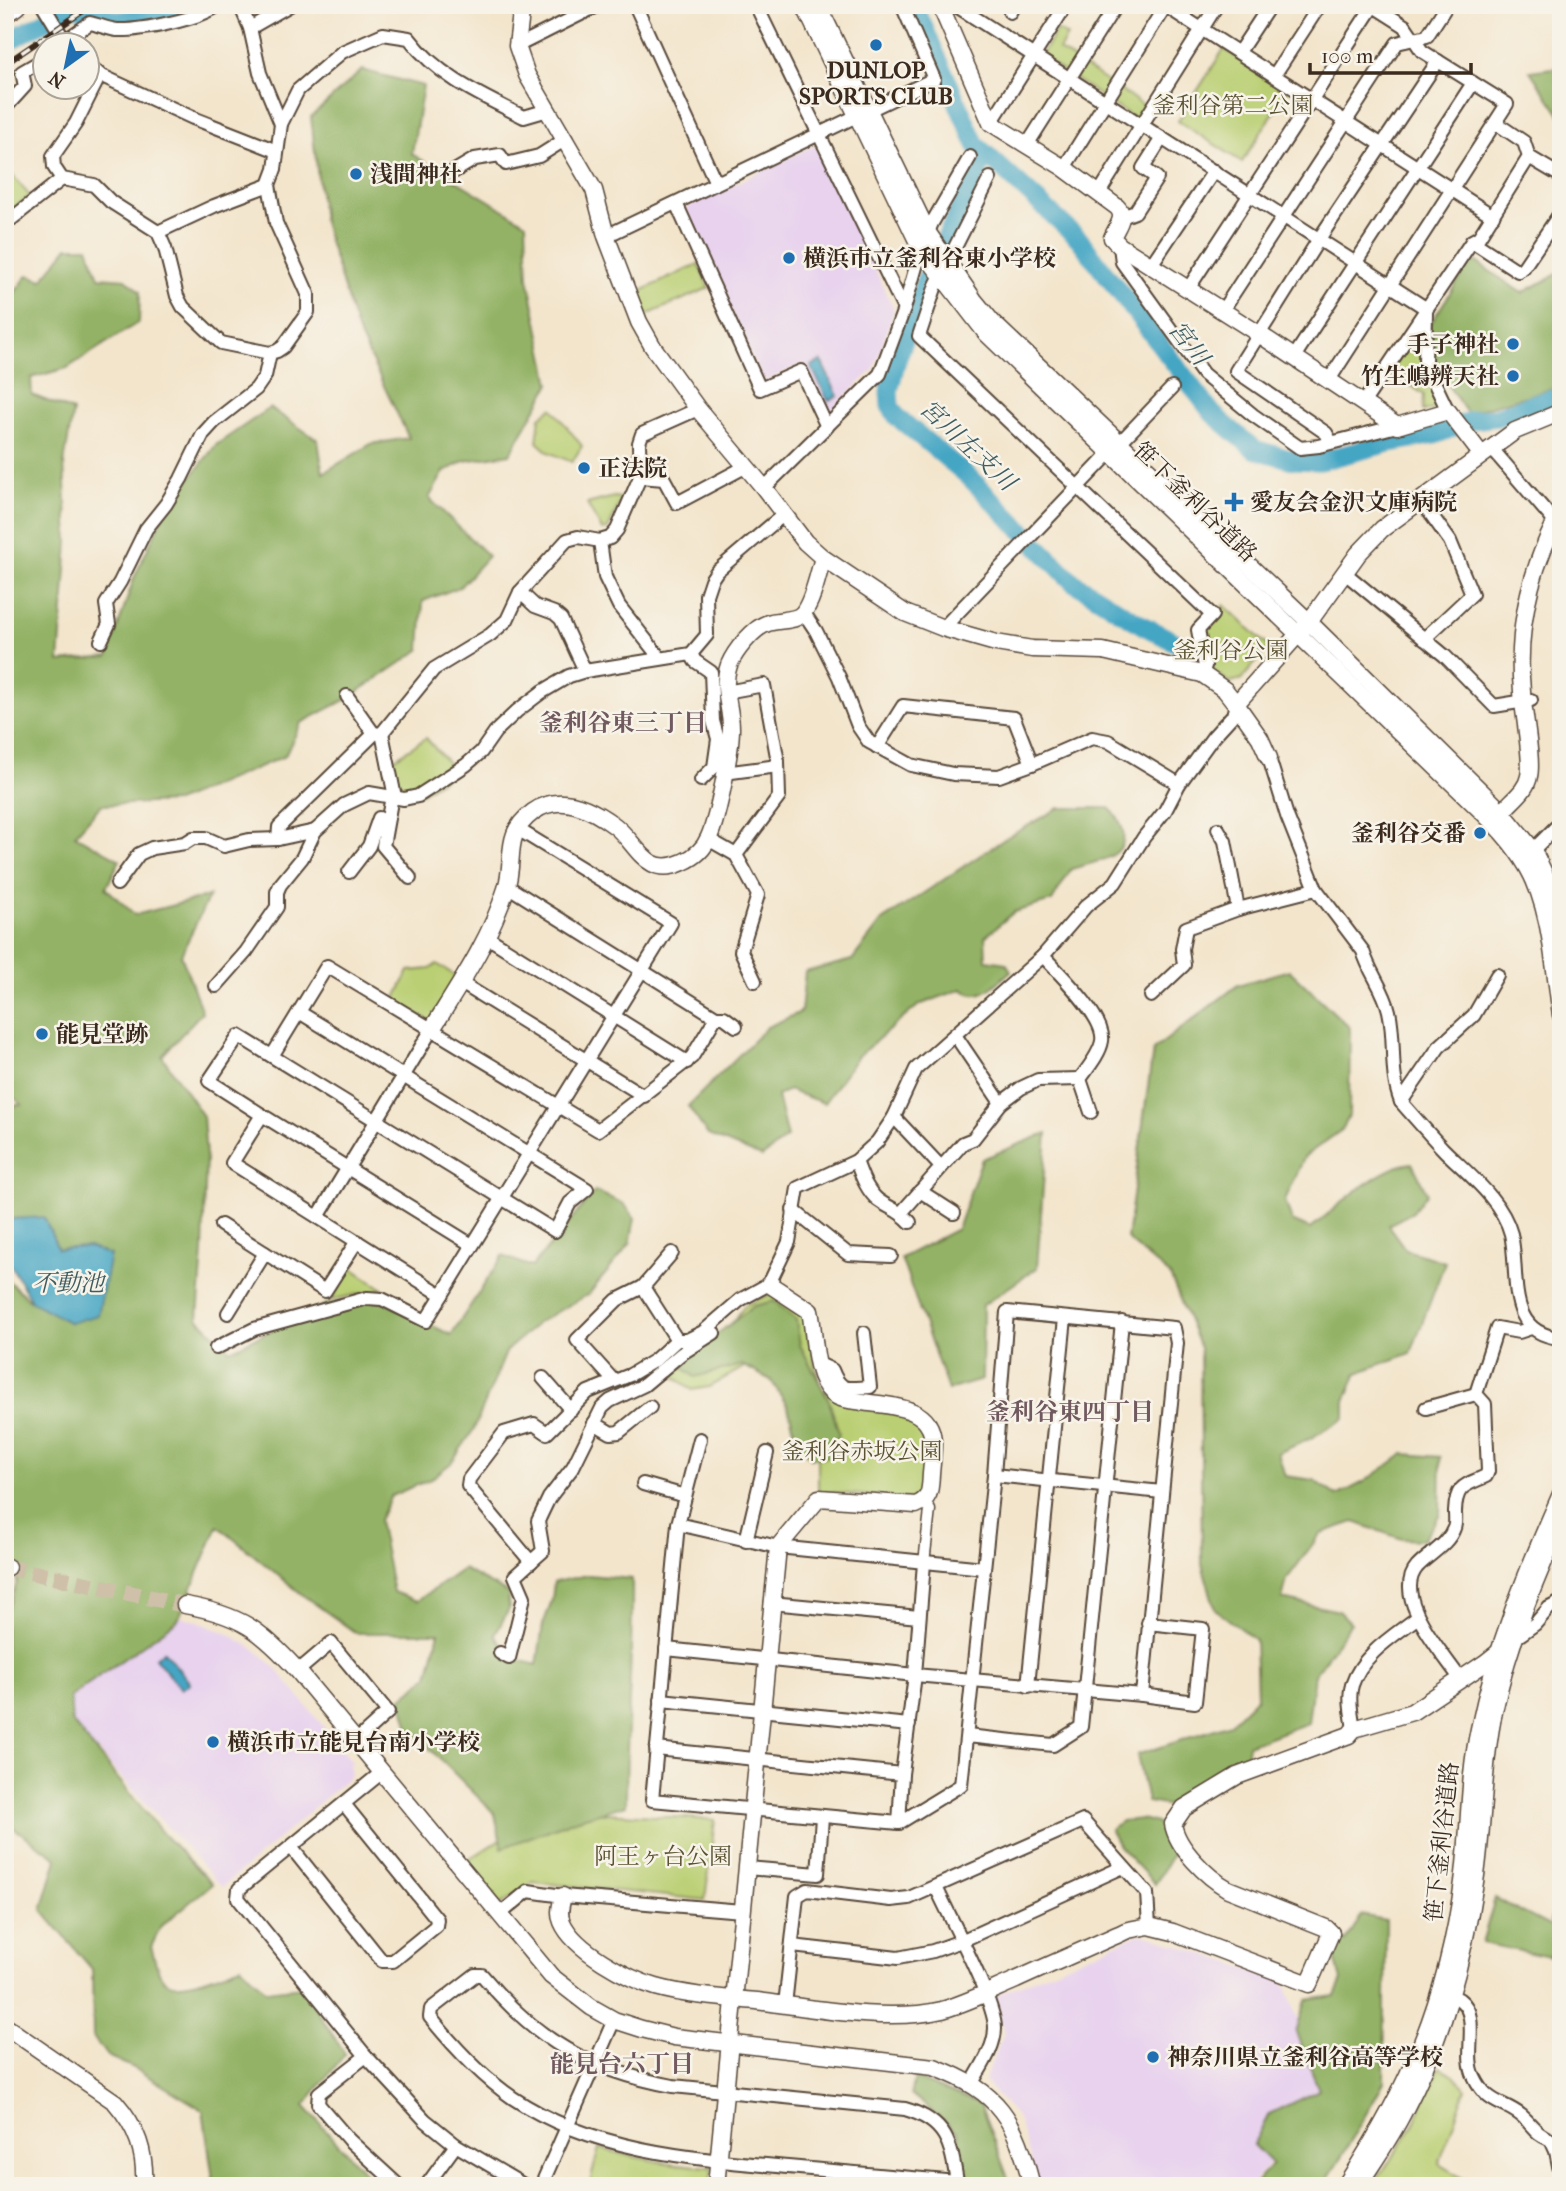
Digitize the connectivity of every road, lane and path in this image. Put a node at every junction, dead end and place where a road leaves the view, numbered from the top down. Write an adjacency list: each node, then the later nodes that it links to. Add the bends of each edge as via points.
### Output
1 (16, 5): 23 (highway)
2 (218, 5): 28 (street, via 190,19 121,30 90,23)
3 (240, 5): 25 (street)
4 (290, 5): 25 (street)
5 (522, 5): 30 (street)
6 (598, 5): 30 (street)
7 (635, 5): 65 (street)
8 (756, 5): 50 (street)
9 (804, 5): 44 (street, 笹下釜利谷道路)
10 (818, 5): 44 (street, 笹下釜利谷道路)
11 (902, 5): 44 (street, via 934,79)
12 (940, 5): 46 (street)
13 (955, 5): 32 (street)
14 (1066, 5): 32 (street)
15 (1116, 5): 37 (street)
16 (1217, 5): 26 (street)
17 (1270, 5): 31 (street)
18 (1320, 5): 35 (street)
19 (1447, 5): 29 (street, via 1427,36)
20 (1165, 6): 26 (street); 41 (street)
21 (1373, 6): 22 (street); 39 (street)
22 (1393, 11): 29 (street)
23 (5, 12)
24 (48, 15): 27 (street)
25 (250, 28): 48 (street, via 260,73)
26 (1202, 29): 31 (street); 49 (street)
27 (59, 32)
28 (80, 32)
29 (1413, 39): 33 (street); 45 (street, via 1397,43)
30 (517, 46): 43 (street, via 527,75)
31 (1239, 52): 35 (street)
32 (1034, 55): 37 (street); 46 (street)
33 (1438, 61): 38 (street); 53 (street)
34 (32, 66): 42 (street, via 22,72 24,86)
35 (1275, 74): 39 (street)
36 (102, 76): 55 (street)
37 (1069, 78): 41 (street); 54 (street)
38 (1473, 83): 47 (street, via 1507,104); 59 (street)
39 (1311, 98): 45 (street); 69 (street)
40 (86, 102): 64 (street, via 53,156)
41 (1105, 103): 49 (street); 58 (street)
42 (5, 108)
43 (548, 110): 48 (street, via 524,117 442,72 409,38 383,34 342,52 314,74 298,90); 52 (street)
44 (863, 112): 50 (street); 79 (street, 笹下釜利谷道路)
45 (1346, 121): 53 (street); 72 (street)
46 (991, 123): 54 (street)
47 (1496, 123): 57 (street, via 1524,142); 67 (street)
48 (281, 124): 55 (street)
49 (1142, 125): 51 (street); 68 (street)
50 (819, 133): 65 (street); 87 (street)
51 (1162, 138): 60 (street); 74 (street, via 1143,168 1157,178 1135,212)
52 (566, 139): 61 (street, via 539,156 506,164 500,155 475,159); 77 (street, via 594,190)
53 (1382, 144): 59 (street); 78 (street)
54 (1027, 145): 58 (street)
55 (276, 151): 66 (street)
56 (970, 157): 79 (street)
57 (1530, 157): 62 (street); 73 (street)
58 (1064, 167): 68 (street)
59 (1418, 167): 67 (street); 82 (street)
60 (1214, 171): 69 (street); 83 (street)
61 (453, 172)
62 (1561, 176)
63 (990, 178): 84 (street)
64 (62, 179): 75 (street); 76 (street, via 94,186)
65 (716, 183): 70 (street)
66 (270, 185): 76 (street); 91 (street, via 276,223 308,294 308,312 302,322 283,347)
67 (1452, 188): 73 (street); 85 (street)
68 (1099, 193): 74 (street)
69 (1248, 194): 72 (street); 86 (street)
70 (677, 203): 77 (street); 100 (street, via 760,389 801,372)
71 (1561, 212): 80 (street, via 1517,271)
72 (1285, 216): 78 (street); 89 (street)
73 (1493, 216): 80 (street)
74 (1122, 217): 81 (street, via 1112,238)
75 (5, 224)
76 (158, 232): 91 (street, via 183,307 221,343)
77 (606, 236): 96 (street, via 639,322)
78 (1319, 239): 82 (street); 90 (street)
79 (924, 241): 84 (street, 笹下釜利谷道路); 87 (street)
80 (1472, 241): 88 (street)
81 (1120, 246): 83 (street); 101 (street, via 1122,262 1203,374 1300,448)
82 (1356, 262): 85 (street); 92 (street)
83 (1151, 265): 86 (street)
84 (944, 270): 102 (street, 笹下釜利谷道路, via 986,333); 107 (street, via 919,336)
85 (1390, 285): 88 (street); 93 (street)
86 (1188, 289): 89 (street)
87 (904, 309): 100 (street, via 880,374)
88 (1427, 309): 95 (street); 98 (street, via 1425,363)
89 (1222, 311): 90 (street)
90 (1259, 334): 92 (street); 101 (street, via 1236,370 1326,433)
91 (270, 353): 119 (street, via 265,376 256,389 203,434 181,480 146,529 106,604 109,624)
92 (1294, 357): 93 (street)
93 (1329, 380): 95 (street)
94 (1172, 388): 102 (street)
95 (1364, 402): 99 (street)
96 (698, 409): 104 (street); 105 (street, via 642,434)
97 (1561, 412): 103 (street, via 1515,431)
98 (1450, 414): 99 (street); 103 (street)
99 (1397, 426): 101 (street)
100 (827, 427): 106 (street)
101 (1331, 442)
102 (1115, 447): 107 (street); 117 (street, 笹下釜利谷道路)
103 (1486, 452): 108 (street); 110 (street)
104 (745, 467): 105 (street, via 677,503 664,479); 106 (street)
105 (640, 477): 111 (street, via 617,530)
106 (764, 488): 109 (street)
107 (1076, 488): 116 (street); 123 (street, via 1212,614 1198,630 1205,666)
108 (1420, 499): 113 (street, via 1382,529); 118 (street, via 1450,541 1472,594)
109 (783, 515): 112 (street); 120 (street, via 711,580 706,595 707,635)
110 (1559, 524): 126 (street, via 1528,591 1520,678)
111 (600, 541): 114 (street, via 567,540); 121 (street, via 605,578 620,606)
112 (823, 558): 115 (street); 116 (street, via 905,613)
113 (1345, 573): 117 (street); 118 (street)
114 (520, 592): 122 (street, via 536,607 561,619); 128 (street, via 507,620 434,669)
115 (804, 613): 124 (street, via 765,623 750,637 731,662); 129 (street, via 839,677 858,726)
116 (943, 628): 123 (street, via 1032,649 1104,651)
117 (1303, 628): 127 (street); 137 (street, 笹下釜利谷道路)
118 (1424, 639): 126 (street, via 1494,706)
119 (101, 641)
120 (691, 654): 121 (street); 134 (street, via 711,672 718,739 714,767)
121 (660, 658): 122 (street)
122 (585, 671): 136 (street, via 551,686 516,711 481,752 452,776 418,796)
123 (1202, 674): 127 (street)
124 (726, 692): 132 (street, via 764,685); 133 (street, via 731,727)
125 (347, 696): 128 (street)
126 (1527, 701): 137 (street, via 1530,774)
127 (1236, 704): 130 (street); 135 (street, via 1233,715)
128 (378, 734): 136 (street); 142 (street, via 278,827)
129 (877, 747): 131 (street, via 911,765 965,775 999,776); 131 (street, via 903,706 1014,718)
130 (1269, 758): 150 (street)
131 (1032, 764): 135 (street, via 1092,738 1108,741)
132 (779, 766): 133 (street); 145 (street, via 779,797)
133 (724, 773): 143 (street)
134 (701, 780)
135 (1179, 783): 154 (street, via 1115,883 1086,906)
136 (391, 797): 141 (street, via 369,793 356,798); 146 (street, via 369,846); 147 (street, via 383,846)
137 (1501, 818): 144 (street, 笹下釜利谷道路); 162 (street, 笹下釜利谷道路, via 1540,899)
138 (1561, 822): 144 (street)
139 (516, 828): 143 (street, via 547,804 573,803 615,826 638,853 662,867 691,859); 149 (street); 155 (street, via 671,923)
140 (1218, 829): 151 (street, via 1225,841)
141 (315, 831): 142 (street); 159 (street, via 302,858 280,885 277,907)
142 (278, 839): 148 (street, via 224,846 193,838 152,848 139,854)
143 (708, 839): 145 (street)
144 (1533, 850): 152 (street, 笹下釜利谷道路, via 1558,902)
145 (736, 855): 157 (street, via 758,895 741,951)
146 (349, 872)
147 (410, 878)
148 (117, 884)
149 (507, 886): 153 (street); 155 (street)
150 (1316, 888): 151 (street); 174 (street, via 1363,951 1388,1007 1394,1086)
151 (1238, 909): 160 (street, via 1186,928 1184,965)
152 (1561, 920)
153 (487, 937): 158 (street); 163 (street)
154 (1043, 956): 167 (street); 172 (street, via 1083,999 1102,1032 1102,1044)
155 (642, 971): 163 (street); 164 (street)
156 (1497, 975): 174 (street, via 1474,1015 1438,1047)
157 (755, 981)
158 (461, 983): 166 (street); 169 (street)
159 (216, 986)
160 (1151, 996)
161 (299, 1012): 166 (street, via 327,966); 168 (street); 171 (street)
162 (1561, 1014)
163 (614, 1016): 169 (street); 170 (street)
164 (716, 1017): 165 (street); 170 (street)
165 (736, 1026)
166 (432, 1029): 171 (street); 176 (street)
167 (955, 1035): 175 (street); 179 (street, via 916,1069)
168 (272, 1056): 178 (street, via 239,1036 209,1081); 180 (street)
169 (586, 1060): 173 (street); 176 (street)
170 (687, 1062): 173 (street)
171 (404, 1077): 180 (street); 181 (street)
172 (1080, 1079): 175 (street, via 1038,1080); 177 (street)
173 (644, 1096): 176 (street, via 598,1130)
174 (1401, 1101): 203 (street, via 1499,1208 1510,1233 1521,1311)
175 (1001, 1103): 183 (street, via 973,1139 963,1143)
176 (558, 1108): 181 (street)
177 (1091, 1112)
178 (262, 1115): 184 (street); 189 (street, via 232,1163)
179 (894, 1117): 182 (street); 183 (street)
180 (377, 1121): 184 (street); 186 (street)
181 (529, 1154): 186 (street); 186 (street, via 587,1189 570,1203 555,1231)
182 (856, 1161): 185 (street, via 877,1199 906,1218); 187 (street, via 798,1188)
183 (941, 1167): 185 (street)
184 (348, 1168): 189 (street); 192 (street)
185 (920, 1191): 188 (street)
186 (501, 1199): 192 (street)
187 (793, 1210): 195 (street, via 848,1254); 196 (street, via 789,1242)
188 (954, 1213)
189 (317, 1217): 191 (street)
190 (220, 1225): 193 (street)
191 (357, 1241): 193 (street, via 325,1291); 198 (street)
192 (472, 1245): 198 (street)
193 (265, 1253): 200 (street)
194 (672, 1253): 197 (street)
195 (891, 1255)
196 (769, 1284): 199 (street); 208 (street, via 810,1311)
197 (643, 1287): 206 (street); 210 (street, via 617,1300 577,1340)
198 (442, 1295): 207 (street, via 426,1321 382,1299 367,1298 254,1329)
199 (740, 1300): 206 (street, via 703,1332); 215 (street, via 719,1329 644,1385 610,1401)
200 (228, 1313)
201 (1065, 1318): 202 (street); 218 (street, via 1007,1312); 219 (street)
202 (1122, 1322): 221 (street); 222 (street, via 1174,1328 1177,1343)
203 (1531, 1328): 205 (street); 211 (street, via 1519,1332 1497,1328)
204 (864, 1333): 208 (street, via 870,1387 844,1388 832,1370)
205 (1561, 1338)
206 (677, 1340): 210 (street, via 655,1360)
207 (216, 1348)
208 (819, 1364): 225 (street, via 830,1392 910,1409 923,1418 933,1439 930,1485)
209 (543, 1378): 214 (street)
210 (613, 1380): 214 (street, via 588,1392)
211 (1476, 1394): 213 (street); 237 (street, via 1485,1404 1488,1471 1462,1486 1455,1496 1455,1527 1443,1546 1413,1572 1409,1592)
212 (650, 1407): 215 (street, via 619,1432 611,1433)
213 (1426, 1408)
214 (571, 1410): 230 (street, via 547,1433 534,1424 504,1433 469,1479 468,1486)
215 (594, 1423): 230 (street, via 573,1467 538,1521 543,1551)
216 (700, 1440): 224 (street)
217 (767, 1453): 228 (street)
218 (994, 1475): 219 (street); 232 (street)
219 (1049, 1482): 221 (street); 248 (street)
220 (643, 1484): 224 (street)
221 (1105, 1486): 222 (street); 249 (street)
222 (1162, 1492): 238 (street)
223 (1561, 1494): 241 (street, 笹下釜利谷道路)
224 (685, 1496): 227 (street)
225 (924, 1502): 229 (street, via 819,1497); 231 (street, via 930,1510)
226 (1561, 1522): 239 (street, 笹下釜利谷道路)
227 (678, 1524): 228 (street); 240 (street)
228 (746, 1541): 229 (street)
229 (778, 1547): 231 (street); 234 (street)
230 (531, 1562): 242 (street, via 515,1576 524,1597 509,1658)
231 (924, 1563): 232 (street); 236 (street)
232 (984, 1569): 246 (street)
233 (1561, 1602): 239 (street)
234 (771, 1603): 236 (street); 243 (street)
235 (185, 1605): 244 (street, via 235,1618 269,1639)
236 (919, 1617): 245 (street)
237 (1418, 1617): 247 (street); 254 (street, via 1373,1653 1360,1670 1352,1685)
238 (1149, 1623): 250 (street); 250 (street, via 1203,1629 1195,1702)
239 (1514, 1640): 241 (street); 276 (street, 笹下釜利谷道路, via 1494,1710 1466,1938)
240 (666, 1648): 243 (street); 251 (street)
241 (1497, 1652): 247 (street); 276 (street, 笹下釜利谷道路, via 1478,1732 1464,1879)
242 (500, 1653)
243 (765, 1659): 245 (street); 252 (street)
244 (298, 1671): 256 (street); 256 (street, via 331,1643 388,1712)
245 (915, 1675): 246 (street); 253 (street)
246 (972, 1680): 248 (street); 255 (street)
247 (1461, 1680): 254 (street, via 1412,1712)
248 (1028, 1686): 249 (street)
249 (1085, 1690): 250 (street); 255 (street, via 1081,1727 1053,1745)
250 (1142, 1695)
251 (661, 1700): 252 (street); 257 (street)
252 (761, 1710): 253 (street); 258 (street)
253 (908, 1725): 260 (street)
254 (1354, 1729): 272 (street, via 1349,1735 1237,1776 1184,1808 1173,1824 1179,1842 1213,1880 1331,1933 1310,1984)
255 (967, 1735): 264 (street, via 961,1785)
256 (355, 1742): 259 (street)
257 (656, 1749): 258 (street); 262 (street, via 652,1800)
258 (756, 1759): 260 (street); 262 (street)
259 (381, 1773): 261 (street); 271 (street)
260 (902, 1774): 264 (street)
261 (344, 1804): 265 (street); 265 (street, via 437,1919 436,1926 393,1961 383,1961)
262 (752, 1810): 263 (street); 267 (street)
263 (822, 1817): 264 (street); 267 (street, via 818,1874)
264 (899, 1823)
265 (292, 1847): 282 (street, via 239,1889 238,1898)
266 (1123, 1867): 268 (street, via 1083,1821); 272 (street, via 1147,1893); 273 (street)
267 (747, 1868): 270 (street)
268 (936, 1887): 273 (street); 274 (street, via 891,1900 807,1890 797,1896)
269 (563, 1896): 270 (street); 271 (street, via 528,1891); 277 (street, via 562,1923 602,1962 657,1987)
270 (742, 1911): 277 (street)
271 (499, 1915): 279 (street, via 551,1976)
272 (1149, 1926): 275 (street, via 1128,1930)
273 (961, 1941): 274 (street, via 898,1958); 275 (street)
274 (792, 1946): 278 (street)
275 (985, 1993): 278 (street, via 918,2014); 284 (street, via 996,2026)
276 (1446, 1995): 289 (street, via 1460,2000 1471,2017 1468,2060 1474,2077 1491,2101 1522,2116 1537,2133 1551,2140); 298 (street, 笹下釜利谷道路, via 1400,2095); 299 (street, 笹下釜利谷道路, via 1437,2039 1404,2111)
277 (735, 1999): 278 (street); 281 (street)
278 (785, 2005)
279 (614, 2020): 281 (street, via 674,2037); 283 (street)
280 (5, 2026): 291 (street, via 115,2102 128,2117 144,2153)
281 (729, 2043): 284 (street, via 934,2067); 285 (street)
282 (366, 2056): 287 (street, via 425,2120); 292 (street, via 319,2093 318,2104)
283 (594, 2064): 285 (street, via 673,2087); 286 (street); 286 (street, via 527,2024 482,1975 475,1975 432,2009 430,2017 483,2076)
284 (972, 2083): 297 (street, via 1011,2124)
285 (726, 2092): 288 (street); 290 (street, via 920,2113 945,2132)
286 (566, 2126): 288 (street, via 612,2143); 295 (street)
287 (456, 2145): 293 (street); 294 (street)
288 (718, 2161): 290 (street); 296 (street)
289 (1561, 2176)
290 (958, 2184)
291 (144, 2186)
292 (398, 2186)
293 (426, 2186)
294 (524, 2186)
295 (541, 2186)
296 (716, 2186)
297 (1032, 2186)
298 (1345, 2186)
299 (1358, 2186)

